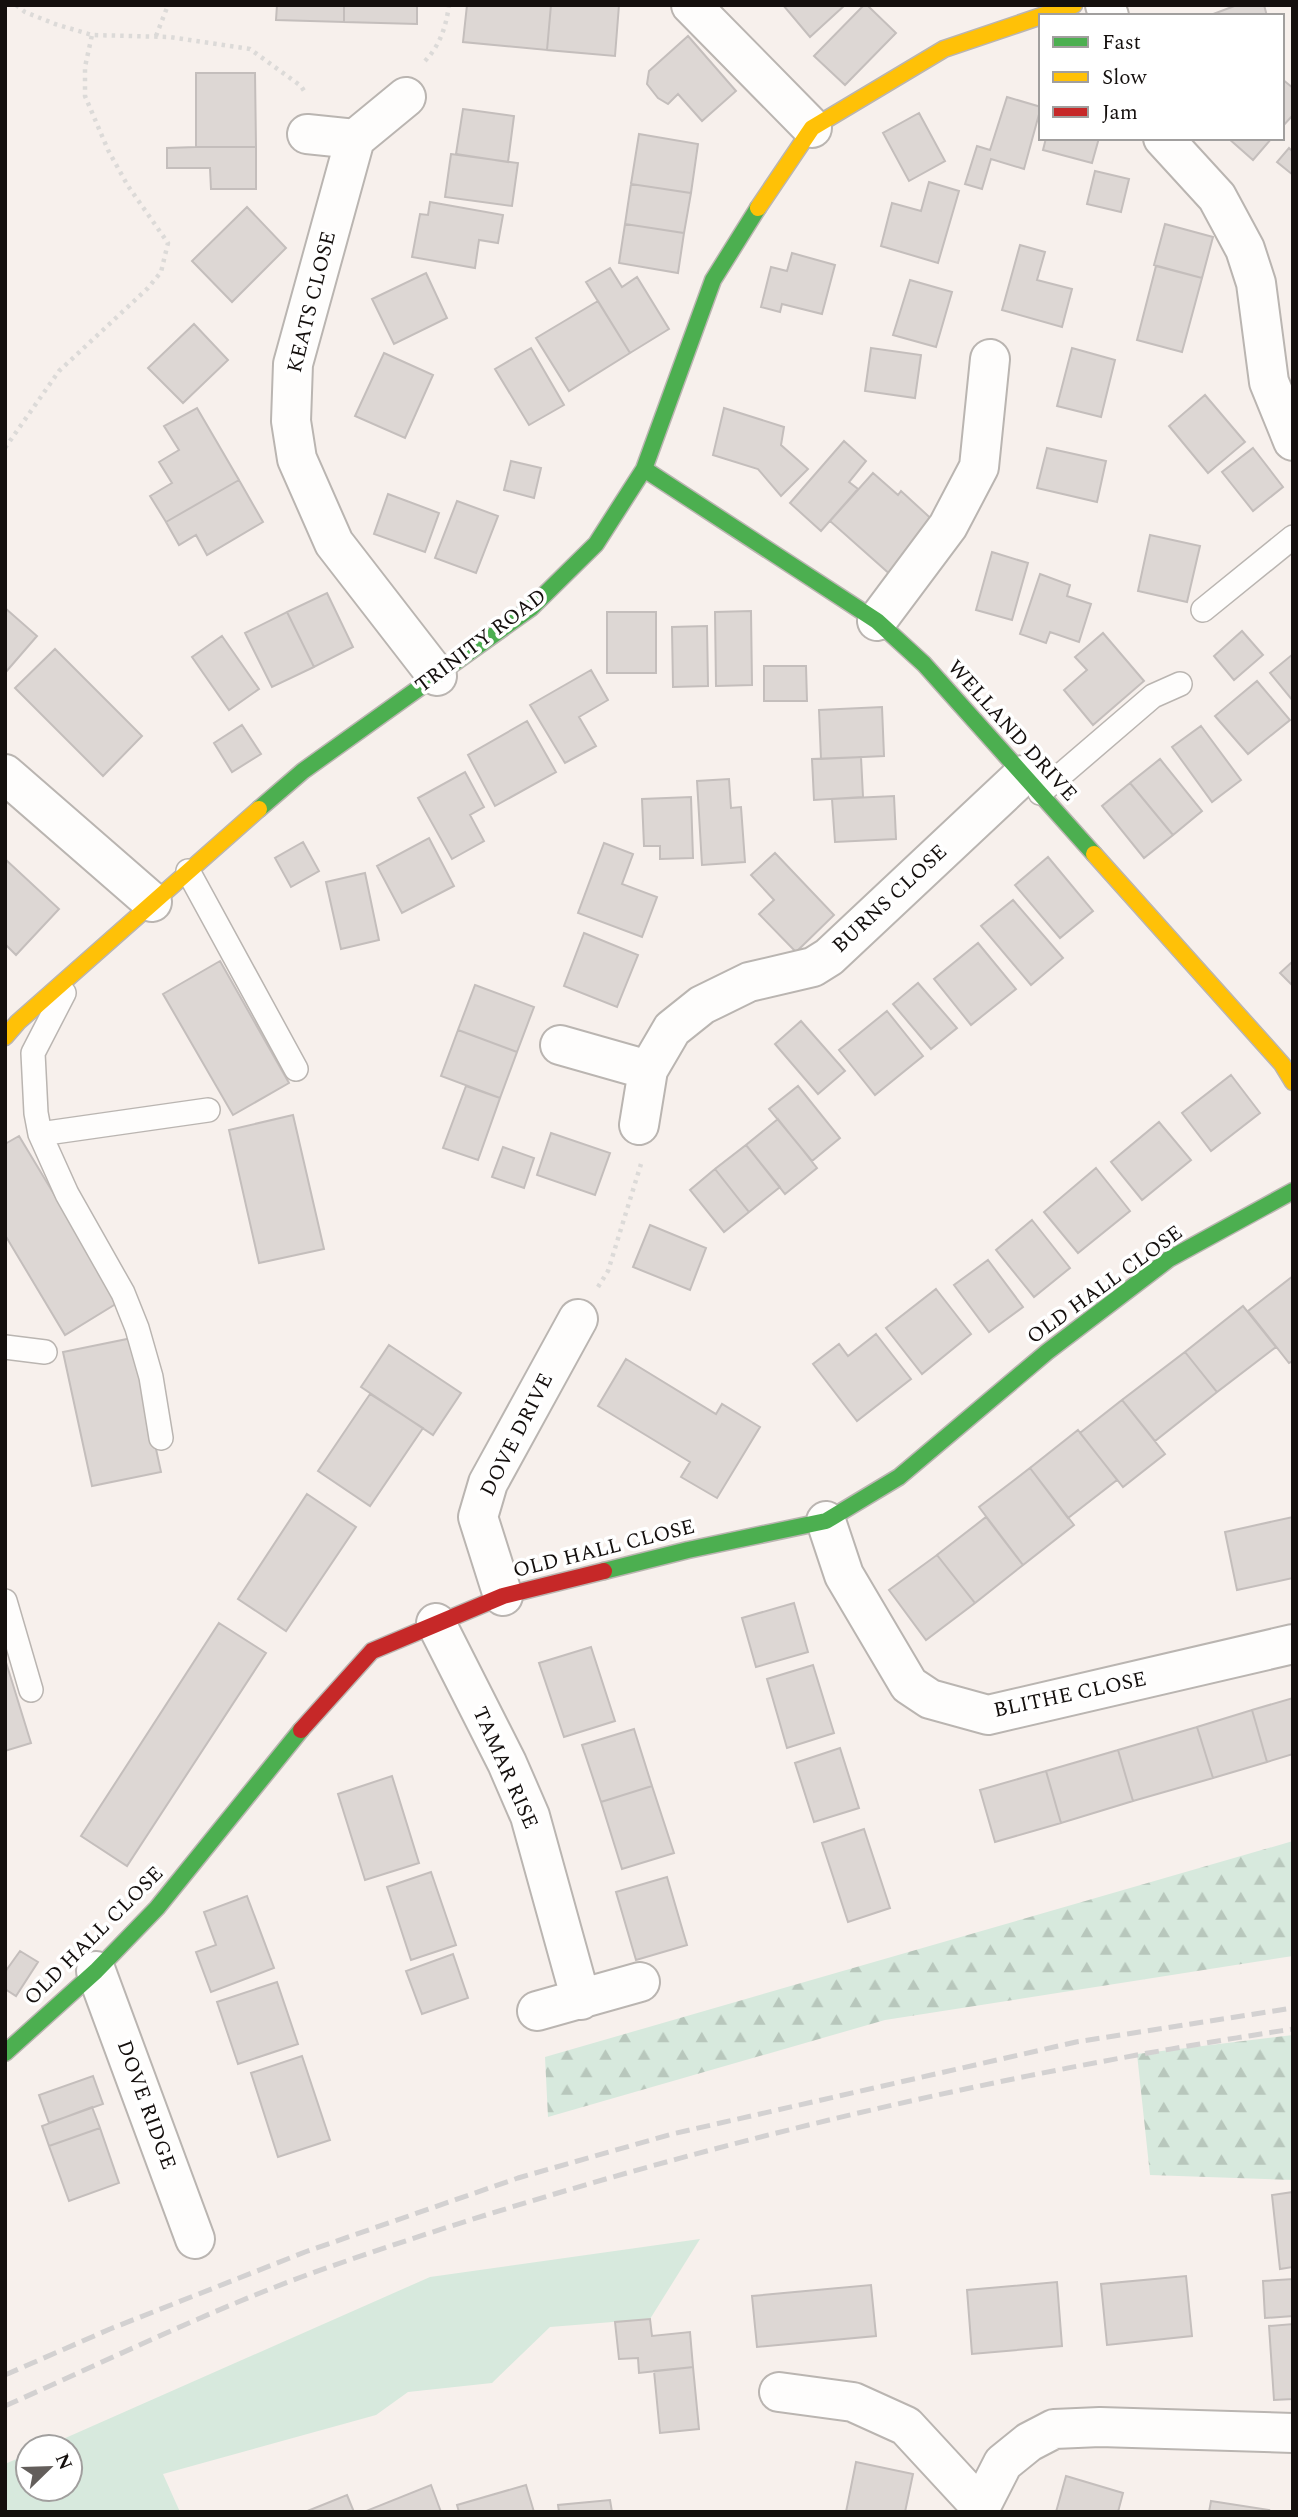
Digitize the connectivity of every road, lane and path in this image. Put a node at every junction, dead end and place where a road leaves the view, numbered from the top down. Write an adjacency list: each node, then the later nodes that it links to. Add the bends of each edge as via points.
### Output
1 (16, 5): 8 (path)
2 (168, 5): 9 (path)
3 (449, 5): 10 (path, via 445,28)
4 (691, 5): 12 (street)
5 (1074, 5): 6 (street, TRINITY ROAD)
6 (1047, 14)
7 (1039, 17): 12 (street, TRINITY ROAD, via 944,49)
8 (92, 35): 9 (path); 17 (path, via 85,96 121,174 167,243 161,272 59,371)
9 (156, 36): 11 (path, via 250,48 301,86)
10 (406, 97): 13 (street)
11 (308, 116): 13 (street)
12 (812, 128): 18 (street, TRINITY ROAD, via 713,280)
13 (355, 139): 22 (street, KEATS CLOSE, via 293,364 291,421 297,459 334,543)
14 (1165, 140): 16 (street, via 1217,197 1245,250 1256,283 1269,382)
15 (990, 359): 21 (street, via 979,467 948,526)
16 (1293, 441)
17 (5, 448)
18 (644, 469): 21 (street, WELLAND DRIVE); 22 (street, TRINITY ROAD, via 596,544 531,608)
19 (1293, 537): 20 (lane)
20 (1203, 610)
21 (877, 621): 25 (street, WELLAND DRIVE, via 924,664)
22 (437, 676): 26 (street, TRINITY ROAD, via 303,771)
23 (1180, 684): 25 (lane, via 1153,696)
24 (5, 774): 27 (street)
25 (1031, 784): 32 (street, BURNS CLOSE, via 829,957 813,967 749,982 702,1005 672,1029); 33 (street, WELLAND DRIVE, via 1282,1064)
26 (188, 871): 27 (street, TRINITY ROAD); 31 (lane)
27 (152, 902): 28 (street, TRINITY ROAD)
28 (75, 971): 29 (street, TRINITY ROAD); 36 (lane, via 33,1054)
29 (5, 1037)
30 (560, 1045): 32 (street)
31 (296, 1069)
32 (648, 1070): 35 (street, BURNS CLOSE)
33 (1293, 1082)
34 (208, 1110): 36 (lane)
35 (639, 1125): 38 (path, via 643,1160 608,1271)
36 (40, 1135): 41 (lane, via 133,1317)
37 (1293, 1191): 42 (street, OLD HALL CLOSE, via 1170,1259 1047,1352 899,1477)
38 (578, 1319): 43 (street, DOVE DRIVE, via 488,1483 478,1517)
39 (5, 1347): 40 (lane)
40 (45, 1352)
41 (161, 1438)
42 (826, 1521): 43 (street, OLD HALL CLOSE); 46 (street, BLITHE CLOSE, via 844,1575 909,1685 942,1703 988,1715)
43 (503, 1596): 45 (street, OLD HALL CLOSE)
44 (5, 1601): 47 (lane)
45 (436, 1623): 48 (street, OLD HALL CLOSE, via 372,1651 288,1745 157,1908); 50 (street, TAMAR RISE, via 530,1816)
46 (1293, 1644)
47 (31, 1690)
48 (96, 1971): 52 (street, OLD HALL CLOSE); 53 (street, DOVE RIDGE)
49 (640, 1982): 50 (street)
50 (581, 2000): 51 (street)
51 (537, 2011)
52 (5, 2053)
53 (195, 2239)
54 (779, 2392): 56 (street, via 853,2402 906,2426)
55 (1293, 2433): 56 (street, via 1054,2428 1003,2463)
56 (979, 2509)

